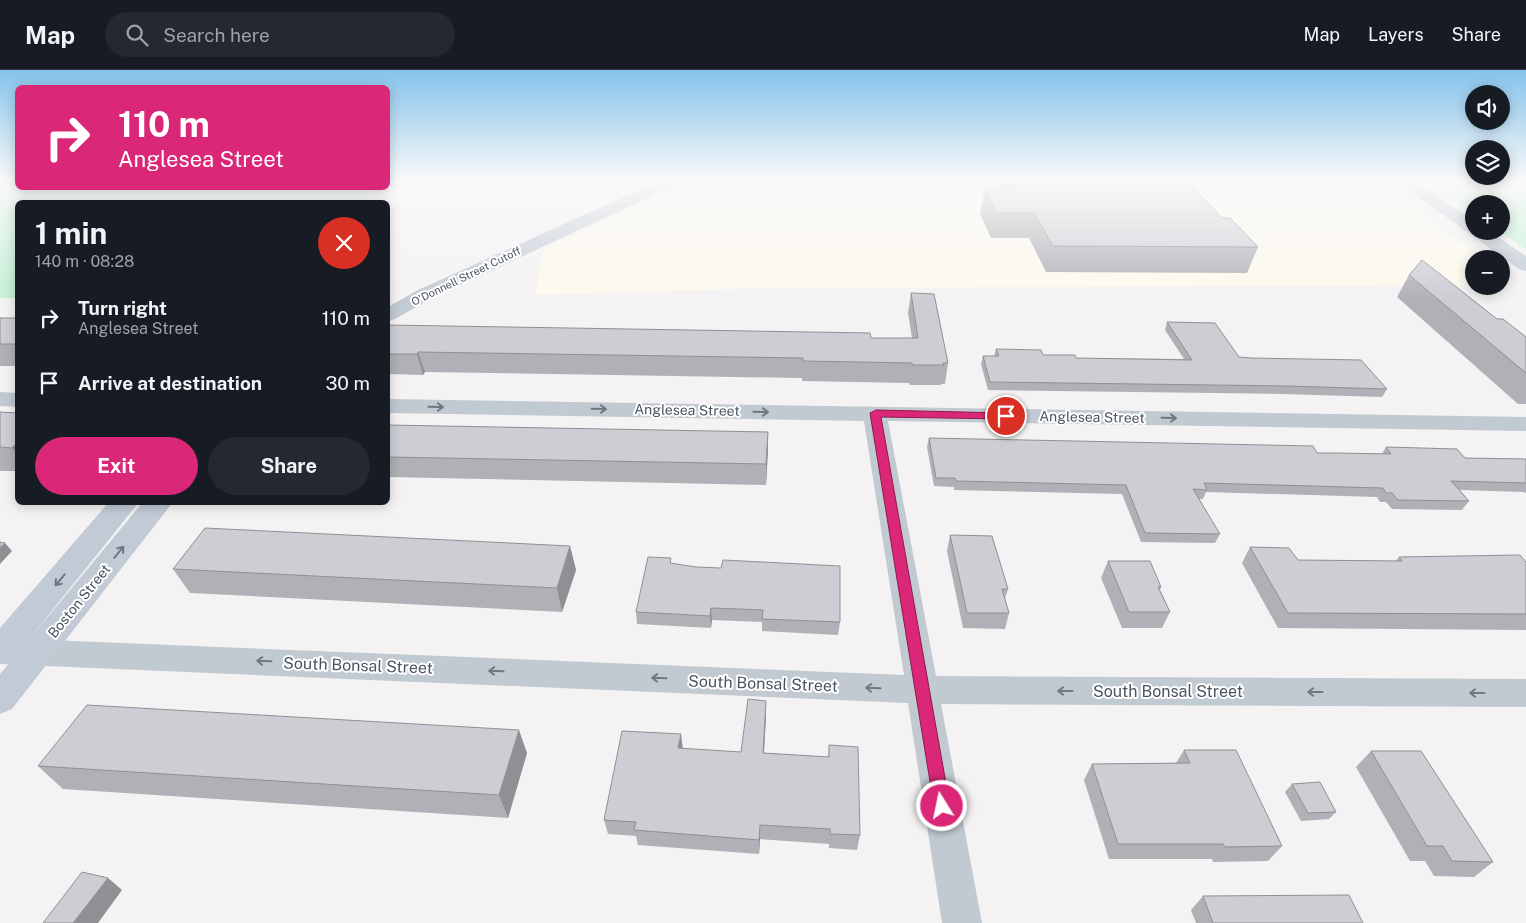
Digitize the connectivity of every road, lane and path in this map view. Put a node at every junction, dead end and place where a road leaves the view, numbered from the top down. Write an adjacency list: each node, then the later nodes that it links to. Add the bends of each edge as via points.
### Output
1 (550, 221): 5 (main road, O'Donnell Street Cutoff, via 434,273)
2 (584, 221): 5 (main road, O'Donnell Street Cutoff)
3 (1490, 240): 4 (main road)
4 (1526, 265)
5 (391, 307)
6 (0, 400): 7 (street)
7 (15, 400)
8 (390, 406): 9 (street, Anglesea Street, one-way to 9)
9 (876, 413): 10 (street, Anglesea Street, one-way to 10); 15 (street)
10 (1526, 424)
11 (123, 505): 13 (main road, Boston Street, one-way to 13)
12 (157, 505): 14 (main road, Boston Street, one-way to 12)
13 (0, 651): 14 (street, South Bonsal Street)
14 (38, 652): 15 (street, South Bonsal Street, one-way to 14); 17 (main road, Boston Street)
15 (922, 690): 16 (street, South Bonsal Street, one-way to 15); 18 (street)
16 (1526, 693)
17 (0, 699)
18 (962, 923)

